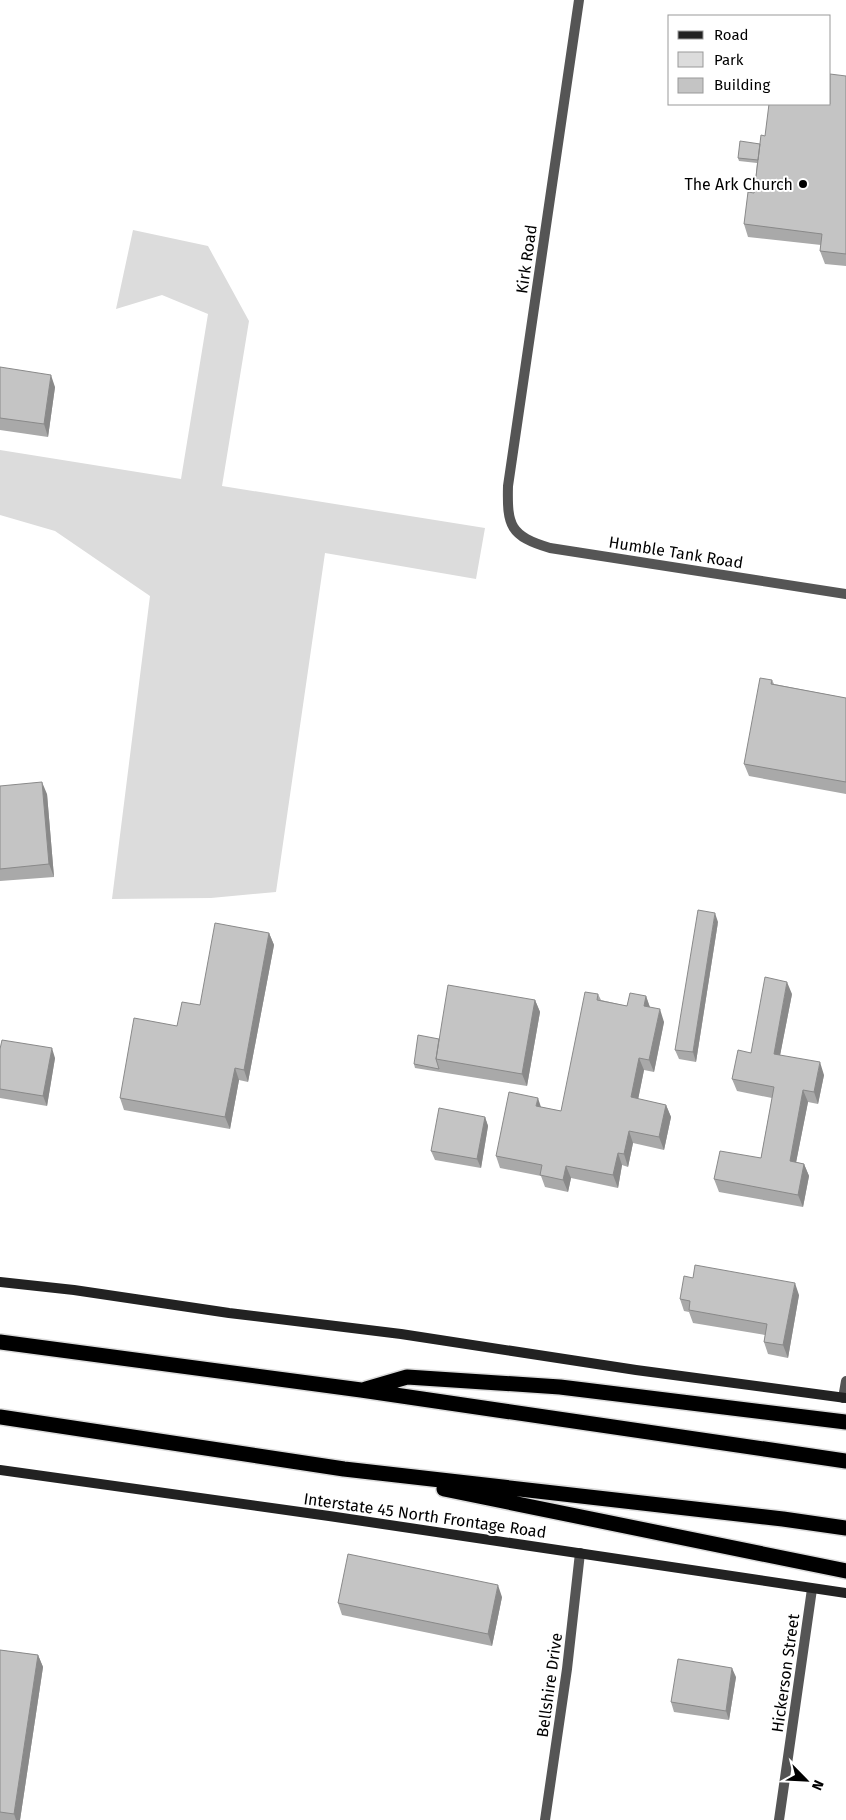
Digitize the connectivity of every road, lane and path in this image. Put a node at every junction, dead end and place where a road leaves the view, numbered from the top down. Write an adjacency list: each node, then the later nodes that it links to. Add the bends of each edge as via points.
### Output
1 (579, 0): 2 (street, Kirk Road, via 508,486)
2 (510, 522): 3 (street, Humble Tank Road, via 518,534 550,548)
3 (846, 594)
4 (0, 1282): 8 (main road, via 401,1334)
5 (0, 1342): 7 (highway)
6 (846, 1381): 8 (street)
7 (360, 1390): 10 (highway, via 407,1377 560,1387); 11 (highway)
8 (844, 1398)
9 (0, 1417): 12 (highway)
10 (846, 1422)
11 (846, 1461)
12 (344, 1469): 14 (highway); 16 (highway)
13 (0, 1470): 15 (main road, Interstate 45 North Frontage Road)
14 (846, 1528)
15 (580, 1553): 17 (main road, Interstate 45 North Frontage Road); 19 (street, Bellshire Drive)
16 (846, 1571)
17 (812, 1589): 18 (main road, Interstate 45 North Frontage Road); 20 (street, Hickerson Street)
18 (846, 1593)
19 (545, 1820)
20 (779, 1820)

